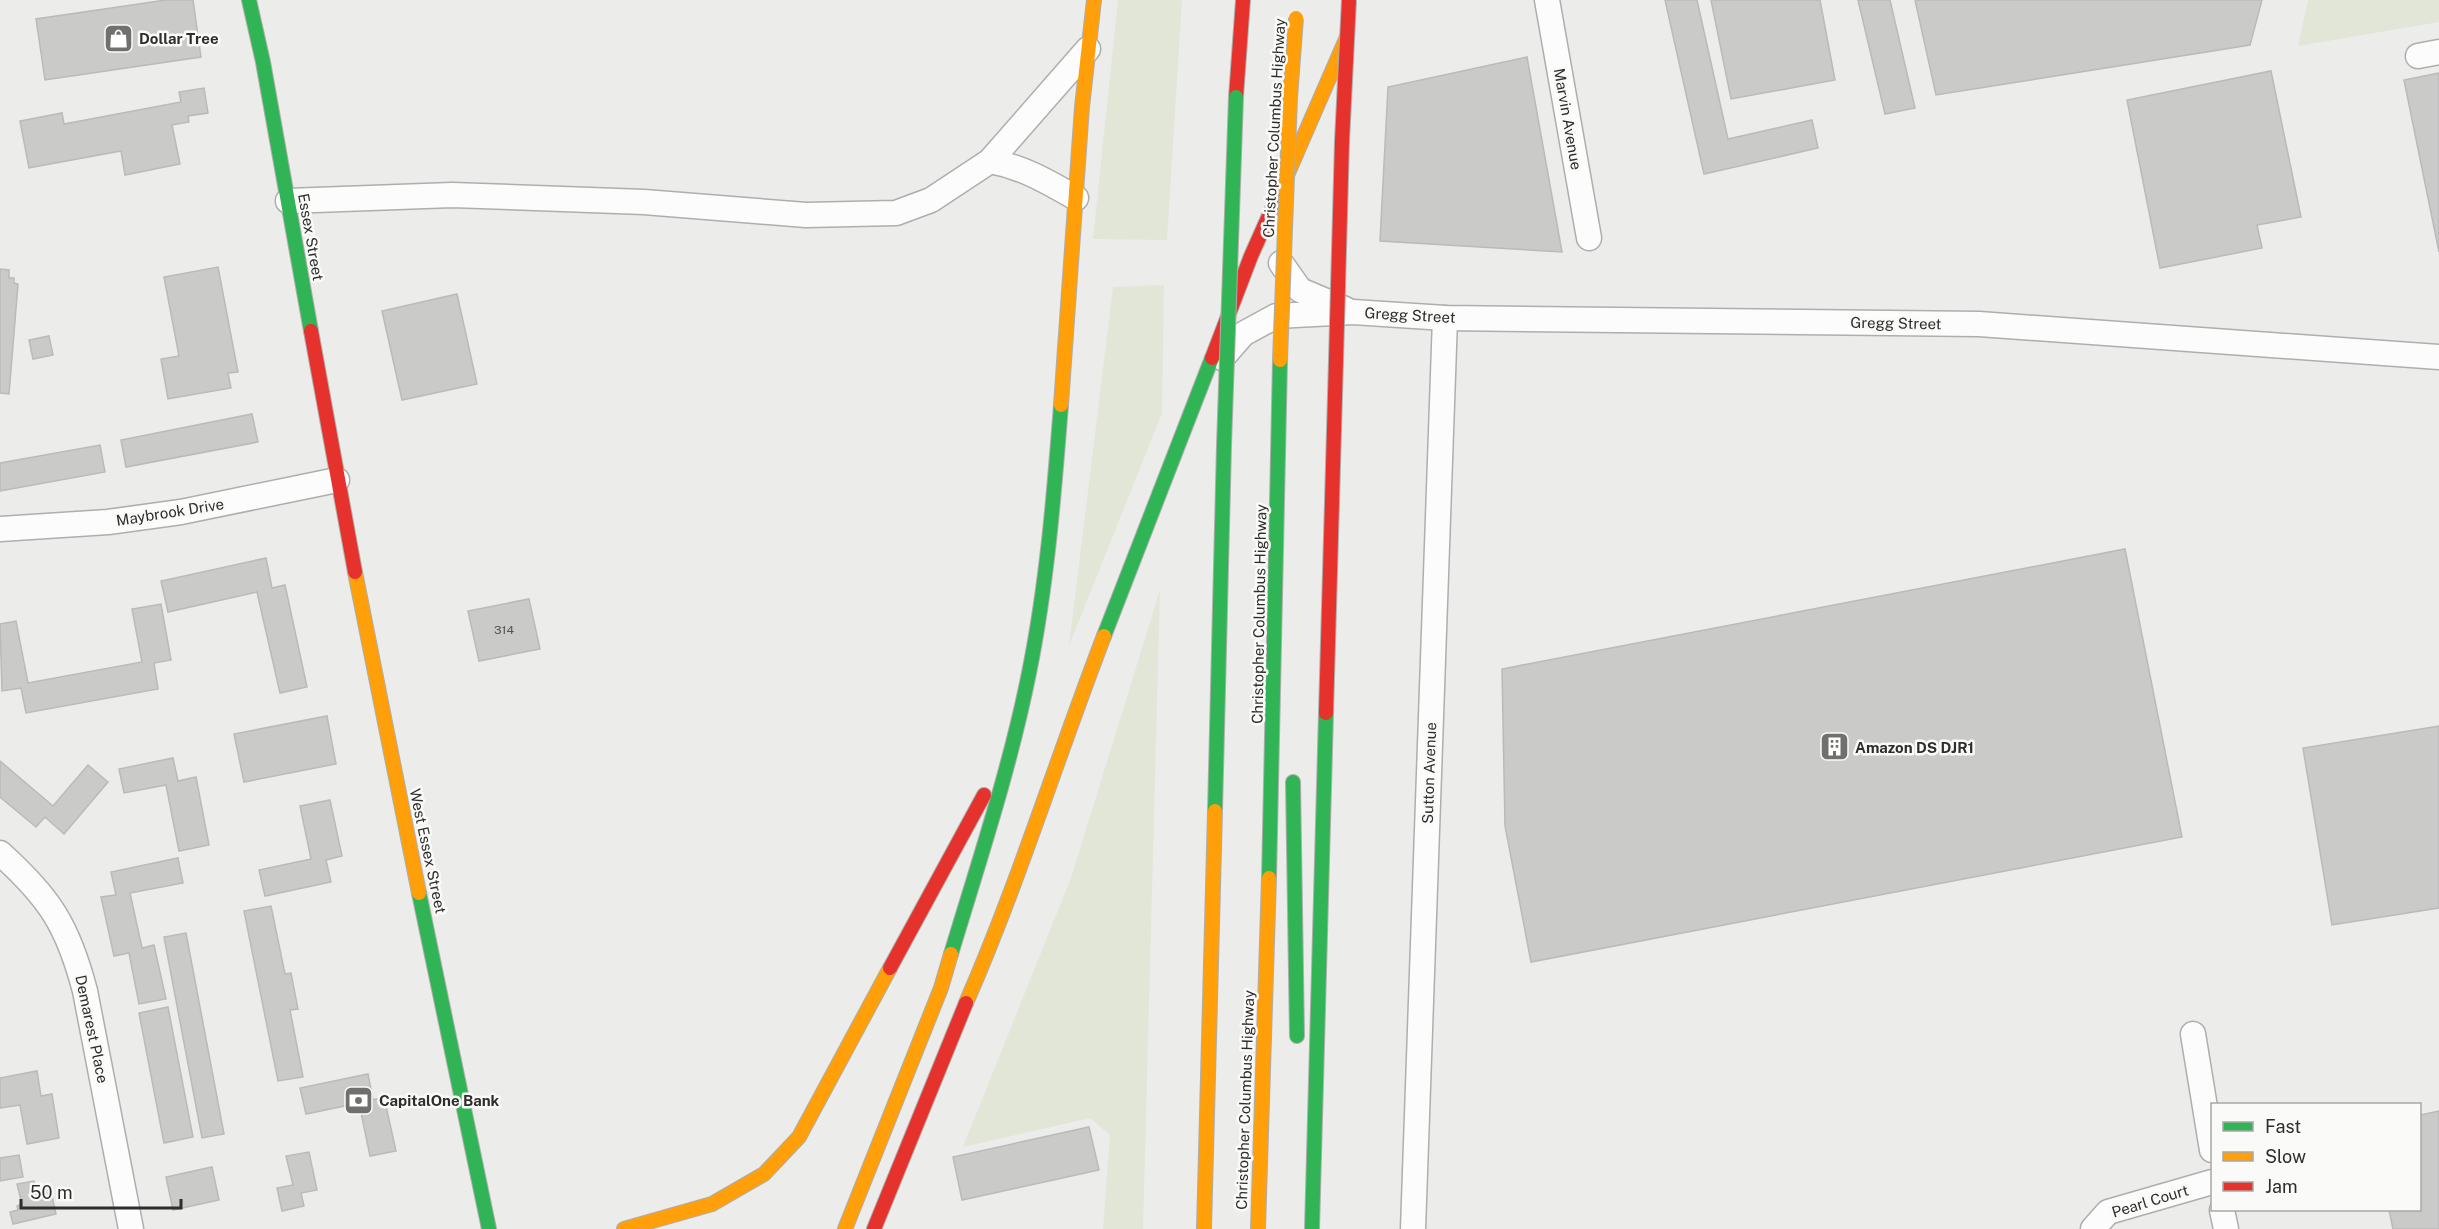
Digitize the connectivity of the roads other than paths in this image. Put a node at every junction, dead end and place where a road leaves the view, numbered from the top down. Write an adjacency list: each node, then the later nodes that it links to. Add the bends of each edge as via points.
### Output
1 (249, 0): 11 (main road, Essex Street)
2 (1094, 0): 8 (main road)
3 (1243, 0): 36 (main road, bridge, via 1224,445)
4 (1298, 0): 20 (main road, Christopher Columbus Highway, bridge, via 1290,98 1280,360)
5 (1349, 0): 38 (main road, bridge)
6 (1363, 0): 12 (main road)
7 (1547, 0): 13 (street, Marvin Avenue)
8 (1088, 49): 9 (street); 10 (main road)
9 (990, 162): 10 (street, via 1040,177); 11 (street, via 932,201 896,213 806,215 644,202 452,195)
10 (1076, 198): 21 (main road, via 1048,555)
11 (288, 201): 18 (main road, Essex Street)
12 (1267, 220): 14 (street, Gregg Street, via 1278,257 1300,290); 17 (main road)
13 (1589, 238)
14 (1353, 312): 15 (street, Gregg Street); 17 (street, Gregg Street, via 1276,316 1243,334)
15 (1445, 318): 16 (street, Gregg Street, via 1979,324); 39 (street, Sutton Avenue)
16 (2439, 357)
17 (1204, 377): 35 (main road, via 1066,733 996,934)
18 (337, 480): 19 (street, Maybrook Drive, via 181,512); 32 (main road, West Essex Street)
19 (0, 529)
20 (1274, 701): 22 (main road); 37 (main road, Christopher Columbus Highway)
21 (1013, 741): 33 (main road, via 799,1137 764,1174 712,1204); 34 (main road, via 941,988)
22 (1285, 747)
23 (1290, 770): 26 (main road)
24 (0, 853): 31 (street, Demarest Place, via 36,886 57,916 75,953)
25 (2193, 1034): 28 (street)
26 (1298, 1052)
27 (1301, 1134): 38 (main road)
28 (2211, 1144)
29 (2211, 1182): 40 (street, Pearl Court, via 2108,1212)
30 (2222, 1211): 41 (street)
31 (131, 1229)
32 (489, 1229)
33 (624, 1229)
34 (845, 1229)
35 (874, 1229)
36 (1204, 1229)
37 (1258, 1229)
38 (1311, 1229)
39 (1413, 1229)
40 (2093, 1229)
41 (2226, 1229)

